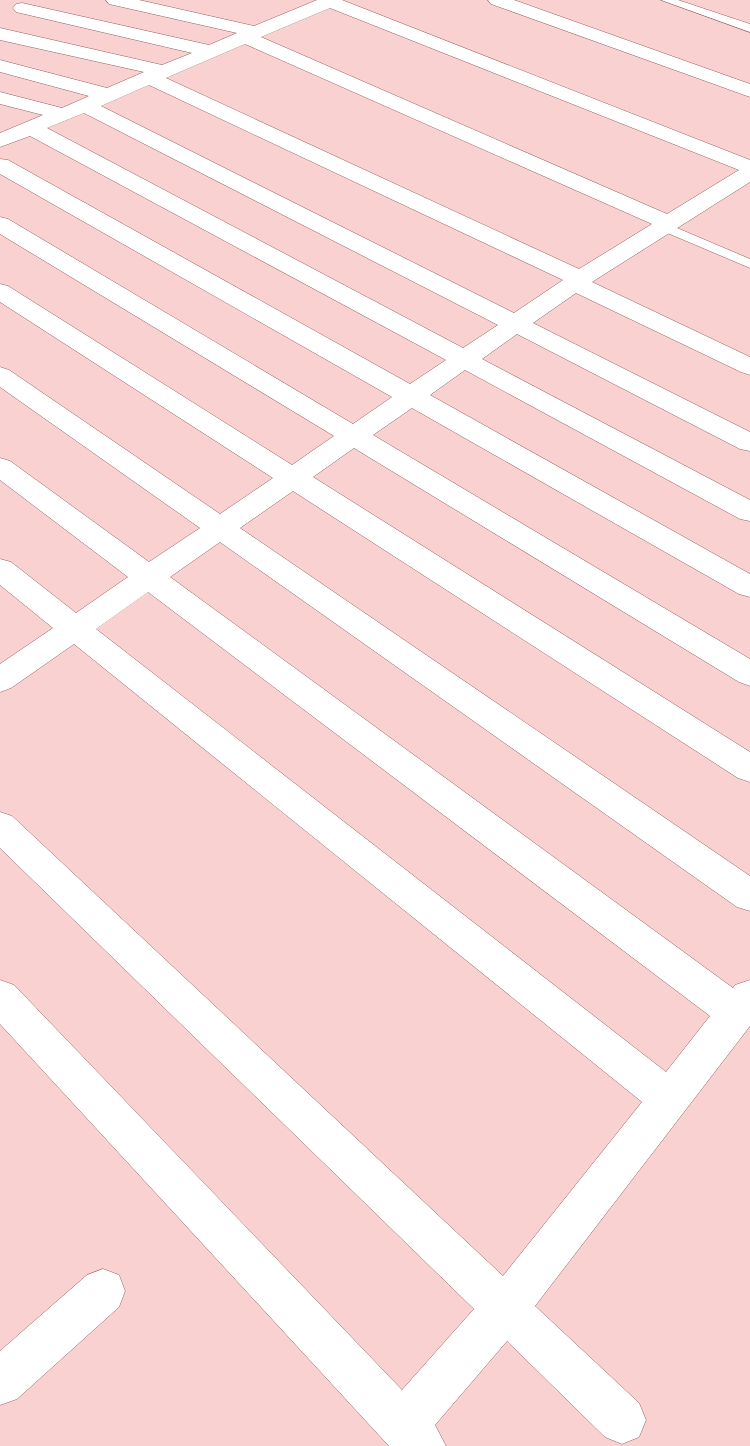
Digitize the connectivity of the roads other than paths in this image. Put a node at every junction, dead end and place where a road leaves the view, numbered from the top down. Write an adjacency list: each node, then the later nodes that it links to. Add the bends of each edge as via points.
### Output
1 (115, 0): 9 (street)
2 (497, 0): 13 (street)
3 (667, 0): 7 (lane)
4 (323, 1): 9 (street); 21 (street)
5 (28, 4): 6 (street); 10 (street)
6 (0, 22)
7 (750, 28)
8 (0, 34): 12 (street)
9 (250, 34): 10 (street); 23 (street)
10 (210, 51): 12 (street)
11 (0, 66): 14 (street)
12 (156, 74): 14 (street); 25 (street)
13 (750, 91)
14 (109, 95): 16 (street)
15 (0, 98): 17 (street)
16 (84, 105): 17 (street); 27 (street)
17 (63, 114): 18 (street)
18 (31, 128): 19 (street); 28 (street)
19 (0, 141)
20 (0, 165): 31 (street)
21 (749, 172): 23 (street)
22 (0, 224): 32 (street)
23 (666, 225): 24 (lane); 25 (street)
24 (750, 264)
25 (578, 281): 27 (street); 29 (street)
26 (0, 291): 35 (street)
27 (516, 323): 28 (street); 33 (street)
28 (464, 358): 31 (street); 36 (street)
29 (750, 367)
30 (0, 375): 37 (street)
31 (411, 395): 32 (street); 40 (street)
32 (351, 436): 35 (street); 42 (street)
33 (750, 443)
34 (0, 466): 39 (street)
35 (291, 477): 37 (street); 44 (street)
36 (750, 512)
37 (219, 526): 39 (street); 46 (street)
38 (0, 569): 41 (street)
39 (149, 575): 41 (street); 48 (street)
40 (750, 587)
41 (74, 628): 43 (street); 49 (street)
42 (750, 674)
43 (0, 680)
44 (750, 769)
45 (0, 826): 51 (street)
46 (750, 896)
47 (0, 997): 54 (street)
48 (743, 1004): 49 (street)
49 (669, 1099): 51 (street)
50 (103, 1291): 52 (street)
51 (505, 1309): 53 (street); 54 (street)
52 (0, 1382)
53 (622, 1420)
54 (412, 1436)

